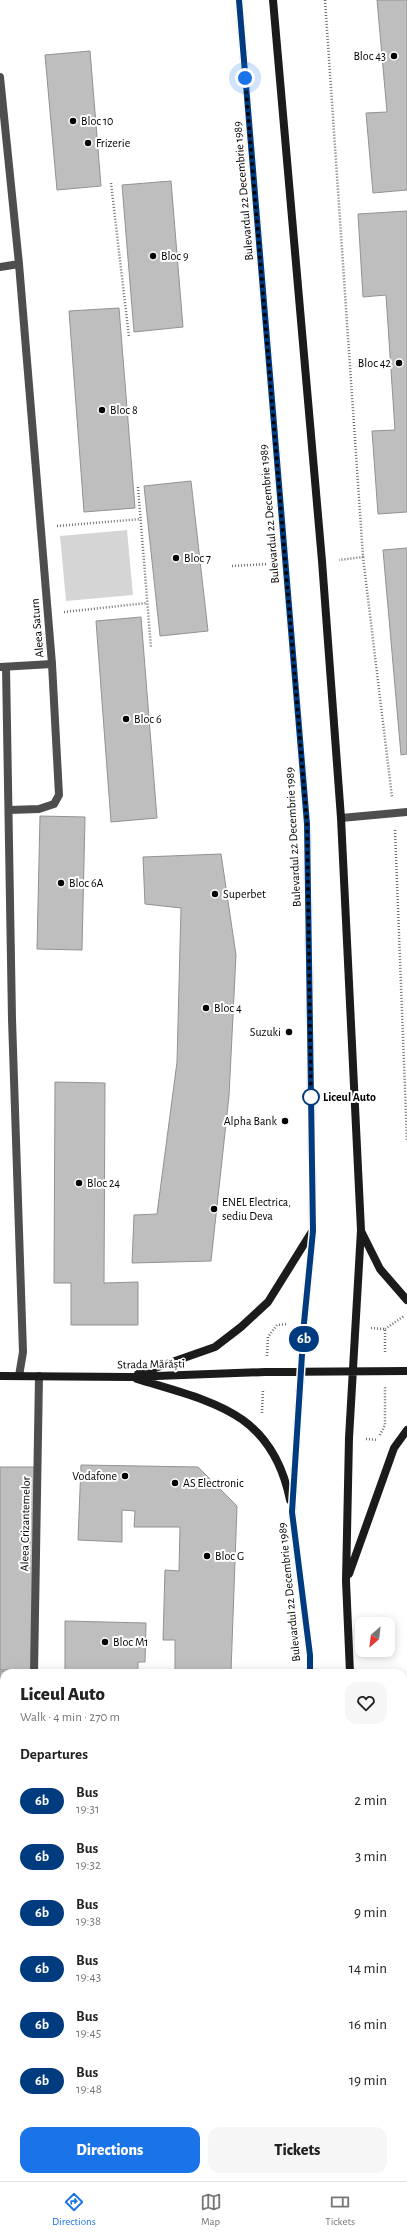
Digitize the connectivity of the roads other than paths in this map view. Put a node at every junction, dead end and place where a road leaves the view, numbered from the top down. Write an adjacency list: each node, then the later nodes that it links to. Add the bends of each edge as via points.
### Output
1 (239, 0): 12 (main road, Bulevardul 22 Decembrie 1989, via 307,824)
2 (273, 0): 10 (main road, via 322,561)
3 (0, 77): 4 (street, Aleea Saturn)
4 (19, 264): 5 (street); 6 (street, Aleea Saturn)
5 (0, 266)
6 (52, 664): 7 (street, Aleea Saturn); 8 (street, via 59,795 54,804 38,809)
7 (3, 667): 8 (street, Aleea Saturn)
8 (9, 810): 18 (street, Aleea Saturn, via 13,1027 24,1352)
9 (407, 812): 10 (street)
10 (341, 818): 11 (main road)
11 (361, 1230): 13 (main road, via 380,1268); 15 (main road)
12 (313, 1231): 14 (main road, Bulevardul 22 Decembrie 1989); 20 (main road, via 268,1302 241,1327 215,1347)
13 (407, 1300)
14 (302, 1371): 15 (main road, Strada Mărăști); 20 (main road, Strada Mărăști); 22 (main road, Bulevardul 22 Decembrie 1989)
15 (354, 1371): 16 (main road, Strada Mărăști); 23 (main road, via 349,1438)
16 (407, 1371)
17 (0, 1376): 18 (main road, Strada Mărăști)
18 (19, 1376): 19 (main road, Strada Mărăști)
19 (39, 1376): 20 (main road, Strada Mărăști); 24 (street, Aleea Crizantemelor)
20 (130, 1377): 22 (main road, via 210,1401 250,1423 278,1460 286,1480)
21 (407, 1430): 23 (main road, via 394,1448)
22 (292, 1512): 25 (main road, Bulevardul 22 Decembrie 1989)
23 (346, 1581): 26 (main road)
24 (34, 1669)
25 (310, 1669)
26 (350, 1669)

